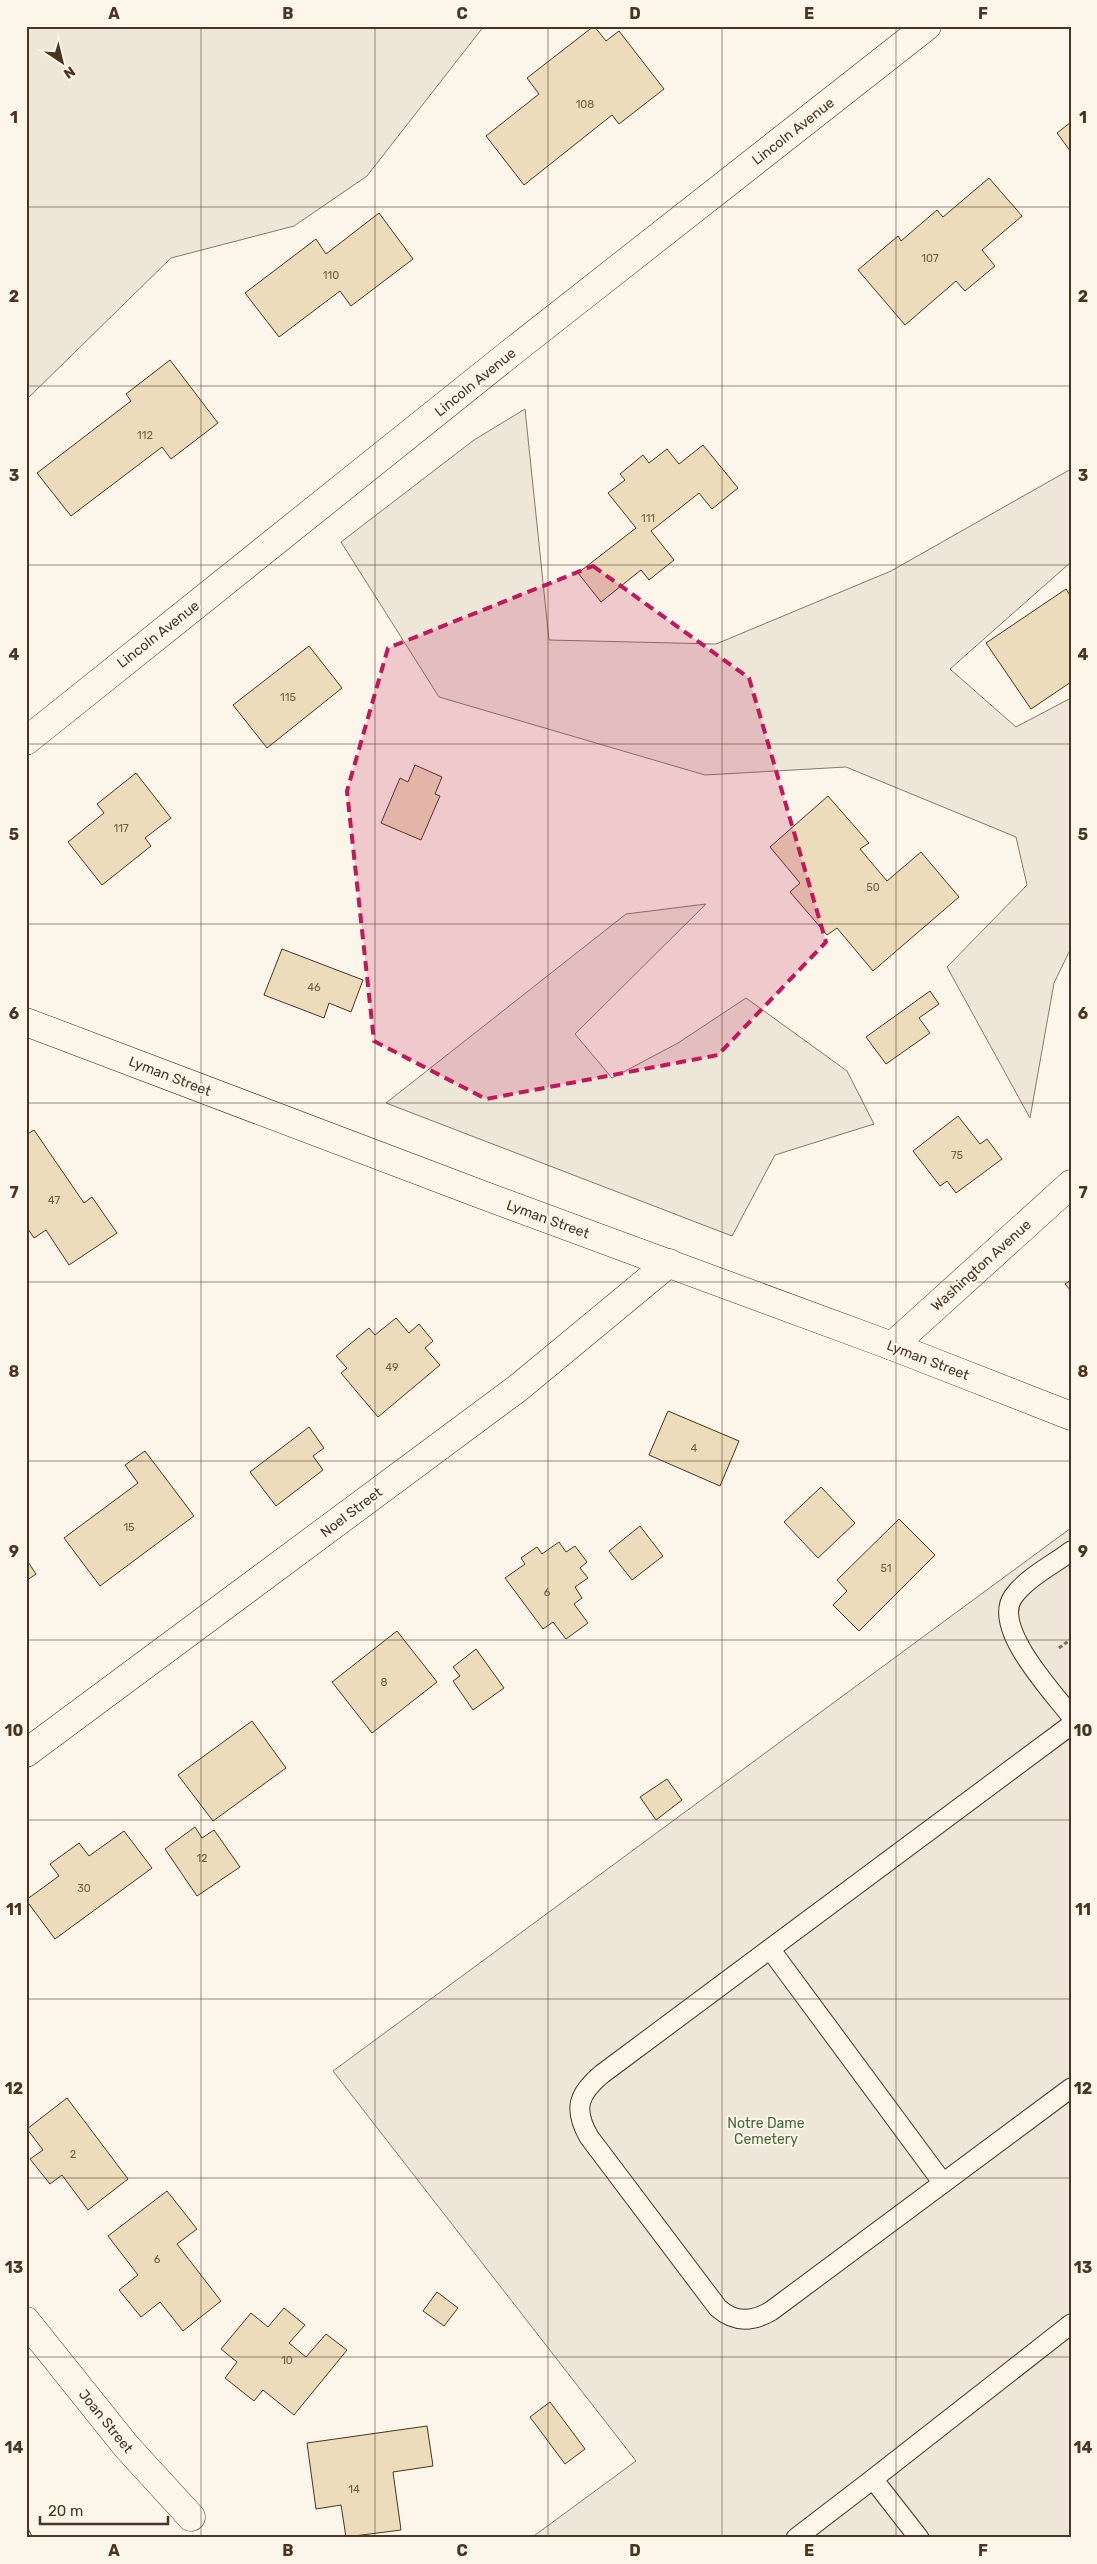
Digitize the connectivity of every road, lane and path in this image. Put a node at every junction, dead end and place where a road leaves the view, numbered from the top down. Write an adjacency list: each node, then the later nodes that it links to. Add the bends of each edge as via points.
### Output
1 (927, 26): 2 (street, Lincoln Avenue)
2 (26, 741)
3 (26, 1022): 5 (street, Lyman Street)
4 (1071, 1184): 6 (street, Washington Avenue)
5 (669, 1264): 6 (street, Lyman Street); 11 (street, Noel Street, via 518,1388)
6 (892, 1346): 7 (street, Lyman Street)
7 (1071, 1416)
8 (1071, 1551): 9 (lane, via 1022,1588 1009,1605 1008,1614 1013,1636)
9 (1071, 1716)
10 (1071, 1725): 12 (lane)
11 (26, 1753)
12 (770, 1949): 14 (lane); 14 (lane, via 591,2084 583,2093 580,2116 589,2137 718,2308 734,2319 759,2318 771,2311)
13 (1071, 2088): 14 (lane)
14 (943, 2183)
15 (26, 2321): 18 (street, Joan Street, via 126,2446)
16 (1071, 2324): 17 (lane)
17 (873, 2479): 19 (lane); 20 (lane)
18 (191, 2516)
19 (796, 2538)
20 (919, 2538)

